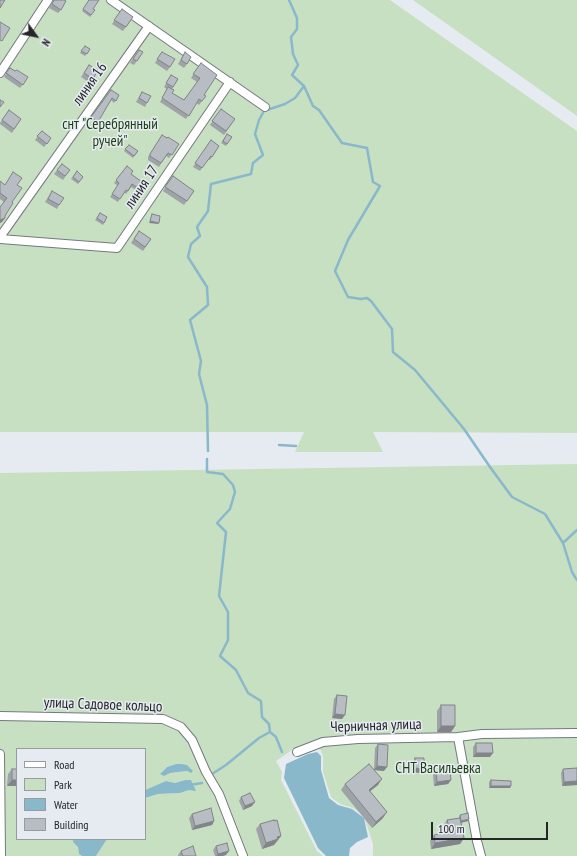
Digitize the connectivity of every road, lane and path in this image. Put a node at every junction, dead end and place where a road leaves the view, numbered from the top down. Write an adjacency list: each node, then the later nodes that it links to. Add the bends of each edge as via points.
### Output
1 (48, 0): 4 (street)
2 (111, 0): 3 (street)
3 (149, 26): 5 (street); 7 (street, линия 16)
4 (0, 73)
5 (230, 82): 6 (street); 7 (street, линия 17, via 117,248)
6 (265, 107)
7 (0, 238)
8 (0, 716): 14 (street, улица Садовое кольцо, via 163,719 180,727 192,740 219,794)
9 (577, 733): 10 (street, Черничная улица, via 482,734)
10 (458, 737): 11 (street, Черничная улица, via 323,742); 15 (street)
11 (297, 752)
12 (0, 754): 13 (street)
13 (1, 856)
14 (243, 856)
15 (481, 856)

